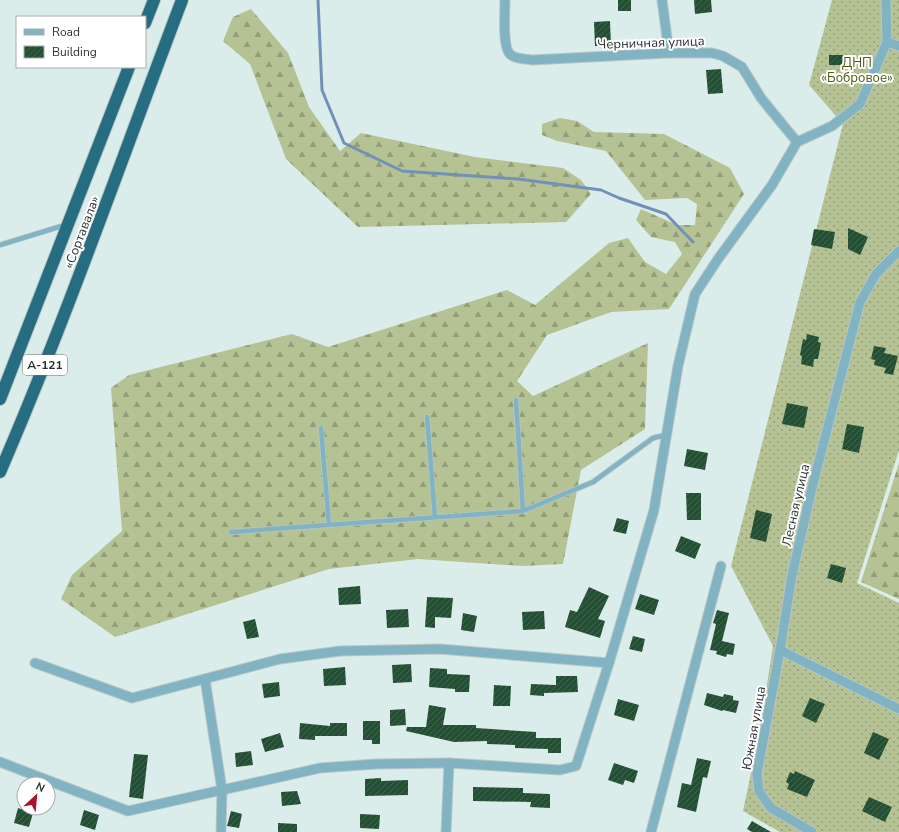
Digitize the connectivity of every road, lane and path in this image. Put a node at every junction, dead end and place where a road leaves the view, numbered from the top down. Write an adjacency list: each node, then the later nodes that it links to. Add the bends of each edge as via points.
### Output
1 (154, 0): 6 (highway)
2 (182, 0): 20 (highway, «Сортавала» / А-121, via 90,250)
3 (505, 0): 9 (street, Черничная улица, via 505,45 512,57 532,60)
4 (662, 0): 9 (street)
5 (886, 0): 7 (street)
6 (146, 20)
7 (887, 42): 8 (street); 11 (street, via 860,104 832,126)
8 (899, 46)
9 (669, 53): 11 (street, Черничная улица, via 712,53 742,67 761,98)
10 (129, 68): 12 (highway, «Сортавала» / А-121)
11 (797, 142): 19 (street, via 772,185 695,294 678,366)
12 (70, 224): 13 (lane); 15 (highway, «Сортавала» / А-121)
13 (0, 244)
14 (899, 251): 26 (street, Лесная улица, via 876,274 860,302 810,495 792,575)
15 (0, 399)
16 (516, 400): 21 (lane)
17 (427, 417): 22 (lane)
18 (321, 428): 23 (lane)
19 (666, 435): 21 (lane, via 653,438 593,482); 28 (street, via 654,510)
20 (0, 472)
21 (523, 511): 22 (lane)
22 (435, 517): 23 (lane)
23 (328, 525): 24 (lane)
24 (231, 532)
25 (722, 566): 36 (street)
26 (780, 650): 30 (street); 37 (street, Южная улица, via 757,774 759,791 771,808)
27 (35, 663): 29 (street, via 132,698)
28 (609, 663): 29 (street, via 440,649 340,651 280,659); 32 (street, via 576,766 560,770)
29 (205, 679): 33 (street)
30 (899, 709)
31 (0, 762): 33 (street, via 128,811)
32 (449, 763): 33 (street, via 320,768); 35 (street)
33 (222, 790): 34 (street)
34 (221, 832)
35 (446, 832)
36 (651, 832)
37 (812, 832)

